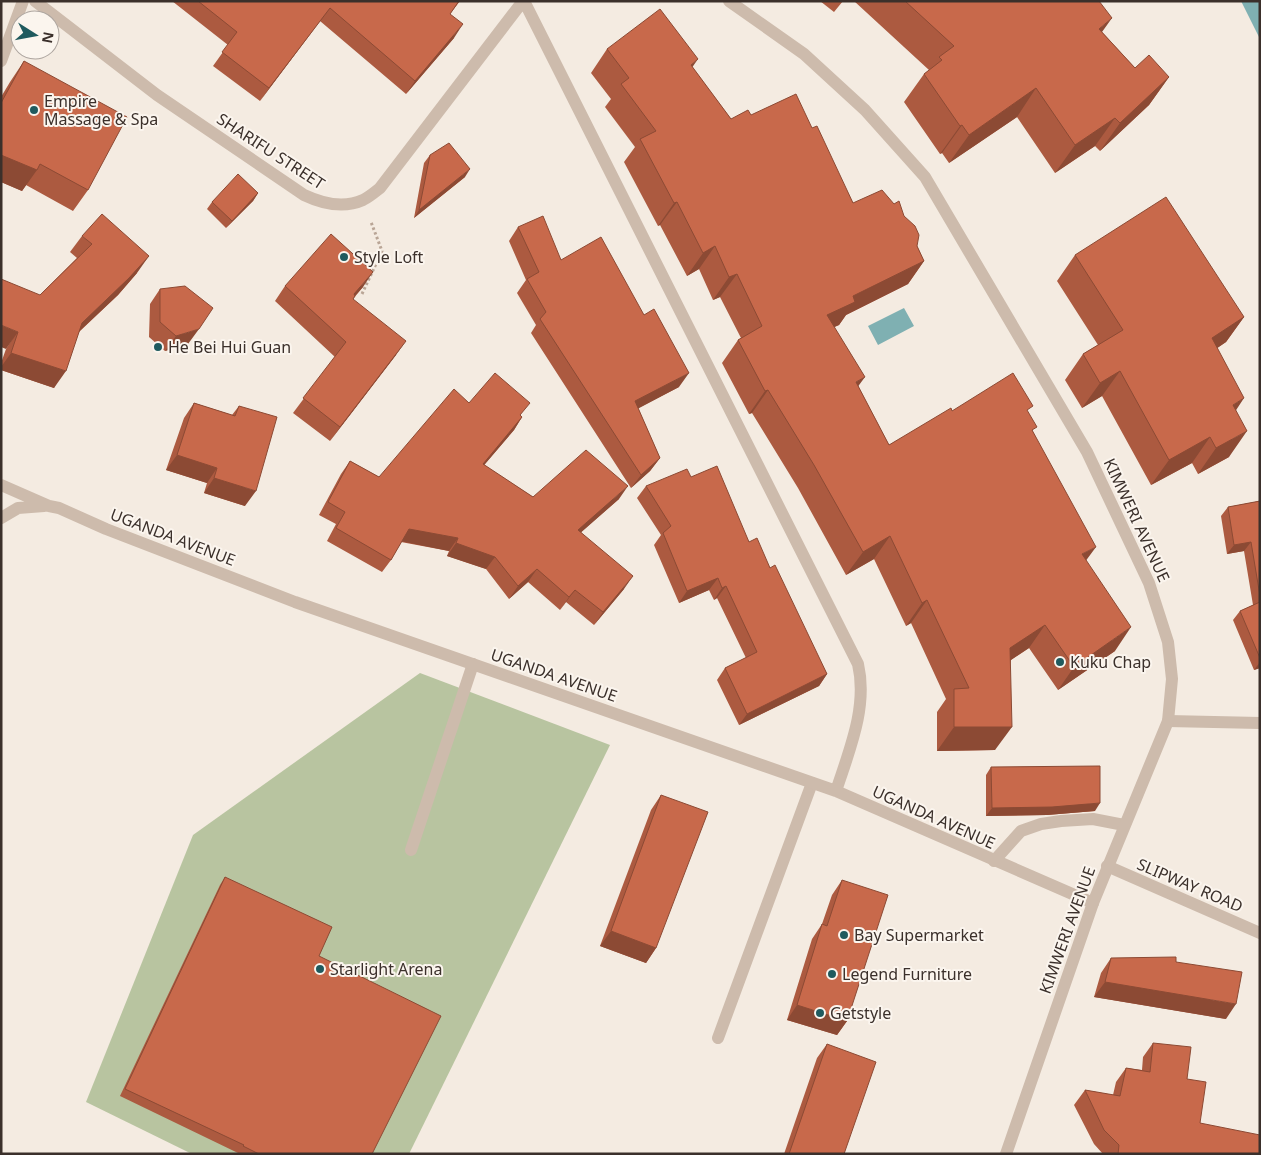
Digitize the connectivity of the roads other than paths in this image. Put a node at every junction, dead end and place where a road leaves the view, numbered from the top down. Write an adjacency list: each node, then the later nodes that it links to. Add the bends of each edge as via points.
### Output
1 (23, 1): 5 (street)
2 (35, 1): 3 (street, SHARIFU STREET, via 156,95 304,195 322,203 343,205 363,200 380,188)
3 (524, 1): 13 (street, via 858,664 861,702)
4 (729, 1): 10 (street, KIMWERI AVENUE, via 804,54 865,110 924,177 1087,452 1149,583 1168,642 1172,679)
5 (1, 61)
6 (1, 485): 7 (street, UGANDA AVENUE)
7 (49, 506): 8 (street, via 18,508); 9 (street, UGANDA AVENUE, via 295,602)
8 (1, 518)
9 (473, 664): 12 (street, UGANDA AVENUE); 15 (street)
10 (1168, 721): 11 (street); 14 (street, KIMWERI AVENUE)
11 (1260, 723)
12 (812, 783): 13 (street, UGANDA AVENUE); 20 (street)
13 (836, 791): 16 (street, UGANDA AVENUE)
14 (1124, 825): 16 (street, via 1093,819 1041,824 1021,831); 17 (street, KIMWERI AVENUE)
15 (411, 850)
16 (994, 861): 18 (street, UGANDA AVENUE)
17 (1107, 866): 18 (street, KIMWERI AVENUE); 19 (street, SLIPWAY ROAD)
18 (1092, 903): 21 (street, KIMWERI AVENUE)
19 (1260, 932)
20 (718, 1038)
21 (1006, 1154)

